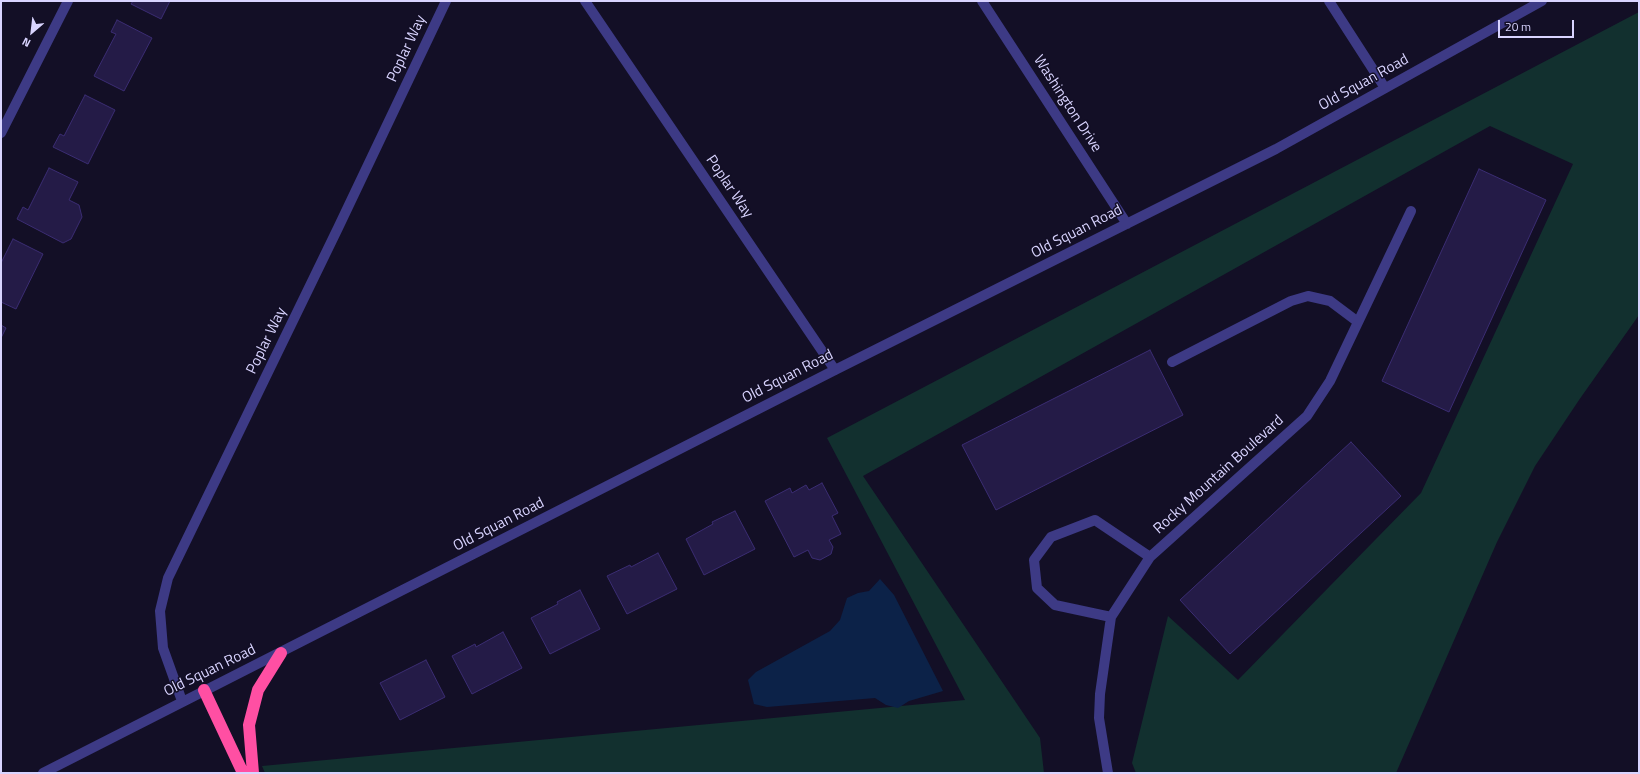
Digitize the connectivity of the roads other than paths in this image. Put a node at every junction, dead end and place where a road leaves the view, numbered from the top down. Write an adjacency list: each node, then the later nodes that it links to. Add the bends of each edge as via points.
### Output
1 (68, 1): 8 (street)
2 (446, 1): 18 (street, Poplar Way, via 335,236 168,578 160,611 163,648)
3 (585, 1): 13 (street, Poplar Way)
4 (982, 1): 10 (street, Washington Drive)
5 (1329, 1): 7 (street)
6 (1542, 1): 7 (street, Old Squan Road)
7 (1385, 88): 10 (street, Old Squan Road, via 1276,149)
8 (1, 132)
9 (1411, 211): 11 (street, Rocky Mountain Boulevard)
10 (1127, 224): 13 (street, Old Squan Road)
11 (1358, 322): 12 (street, via 1330,301 1308,296 1291,301); 14 (street, Rocky Mountain Boulevard, via 1330,382 1306,416)
12 (1172, 362)
13 (835, 370): 16 (street, Old Squan Road)
14 (1150, 557): 15 (street, Rocky Mountain Boulevard); 15 (street, via 1095,520 1051,536 1034,560 1037,588 1054,605)
15 (1111, 617): 22 (street, Rocky Mountain Boulevard, via 1098,718)
16 (281, 653): 17 (street, Old Squan Road); 21 (highway, via 258,690 249,725)
17 (204, 690): 18 (street, Old Squan Road); 20 (highway)
18 (182, 701): 19 (street, Old Squan Road)
19 (43, 773)
20 (243, 773)
21 (253, 773)
22 (1108, 773)

